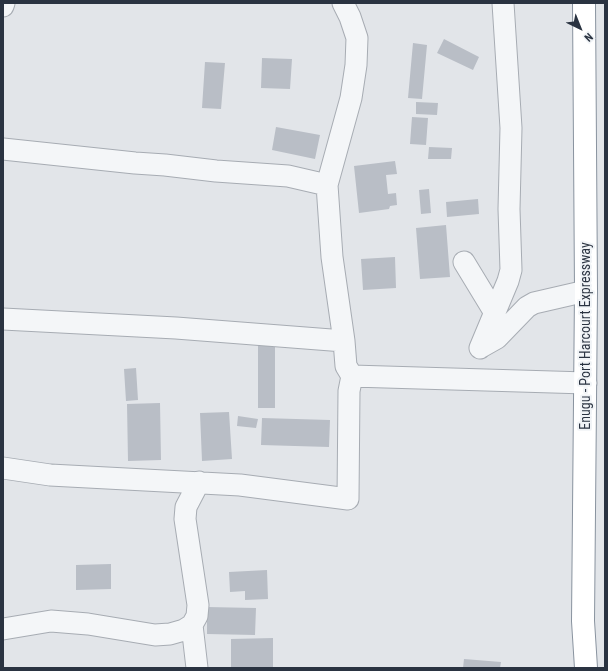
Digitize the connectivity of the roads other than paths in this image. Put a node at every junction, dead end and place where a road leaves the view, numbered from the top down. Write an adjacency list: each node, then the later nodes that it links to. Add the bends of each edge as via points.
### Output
1 (4, 3): 5 (street)
2 (343, 3): 7 (street, via 357,38 356,65 351,98)
3 (503, 3): 10 (street, via 511,128 508,209 511,270)
4 (584, 3): 9 (highway, Enugu - Port Harcourt Expressway)
5 (3, 6)
6 (3, 149): 7 (street, via 288,176)
7 (327, 185): 12 (street, via 332,257)
8 (464, 262): 10 (street)
9 (586, 292): 10 (street, via 534,303 497,338 480,348); 14 (highway, Enugu - Port Harcourt Expressway)
10 (495, 313)
11 (3, 319): 12 (street, via 176,328)
12 (344, 341): 13 (street, via 346,366)
13 (352, 376): 14 (street); 16 (street, via 349,391 348,499)
14 (586, 383): 20 (highway, Enugu - Port Harcourt Expressway, via 583,620)
15 (3, 468): 16 (street, via 50,475)
16 (199, 482): 17 (street, via 186,507 185,519 198,605 197,616)
17 (192, 624): 18 (street, via 184,630 155,635 51,621); 19 (street)
18 (3, 629)
19 (197, 668)
20 (586, 668)

